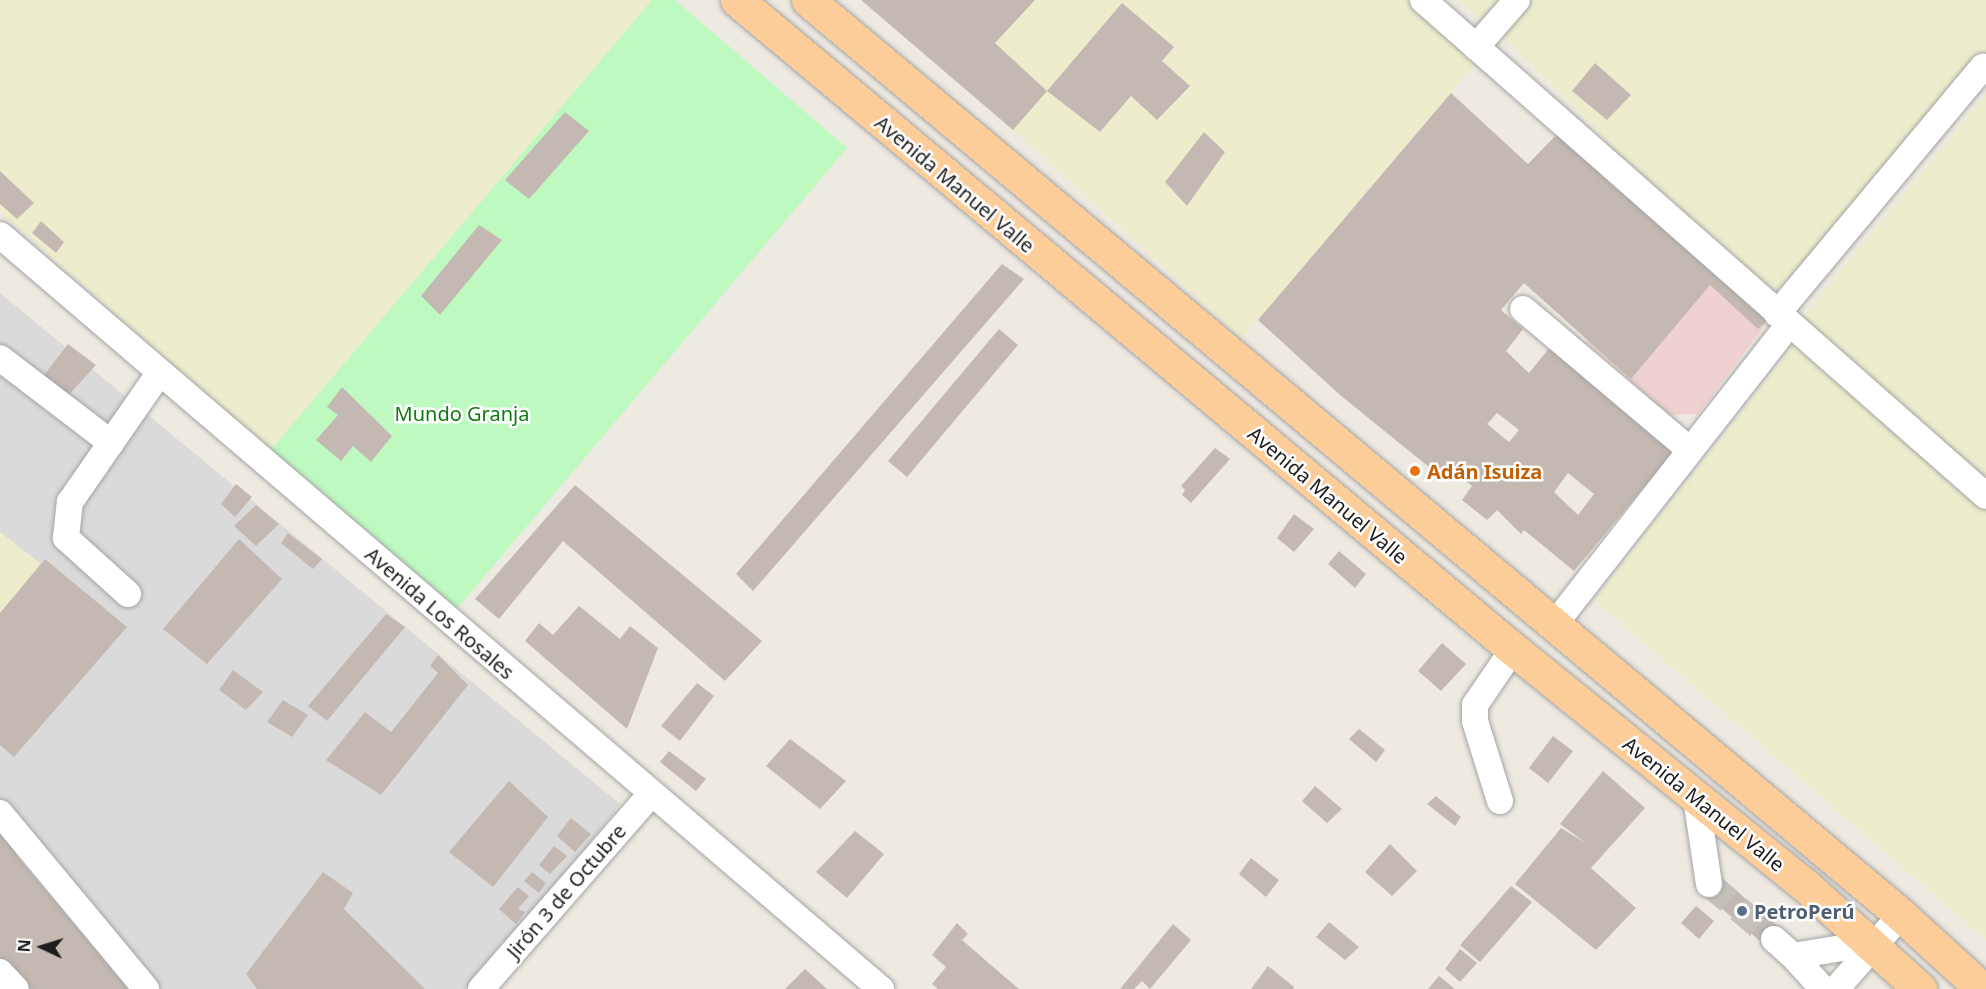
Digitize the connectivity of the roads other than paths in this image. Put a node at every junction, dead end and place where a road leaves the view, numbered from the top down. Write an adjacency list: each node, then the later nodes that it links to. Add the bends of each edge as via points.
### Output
1 (737, 0): 17 (main road, Avenida Manuel Valle)
2 (808, 0): 16 (main road, Avenida Manuel Valle)
3 (1423, 0): 5 (street)
4 (1517, 0): 5 (street)
5 (1476, 47): 9 (street)
6 (1983, 67): 9 (street)
7 (0, 235): 11 (street, Avenida Los Rosales)
8 (1524, 309): 13 (street)
9 (1783, 319): 13 (street); 14 (street)
10 (0, 358): 12 (street)
11 (160, 372): 12 (street); 18 (street, Avenida Los Rosales)
12 (111, 443): 15 (street, via 70,502 66,538)
13 (1690, 450): 16 (street)
14 (1986, 496)
15 (128, 594)
16 (1554, 625): 23 (main road, Avenida Manuel Valle)
17 (1513, 648): 19 (main road, Avenida Manuel Valle); 20 (street, via 1474,705 1475,721)
18 (651, 794): 28 (street, Jirón 3 de Octubre); 29 (street, Avenida Los Rosales)
19 (1696, 798): 22 (street); 24 (main road, Avenida Manuel Valle)
20 (1500, 801)
21 (0, 813): 27 (street)
22 (1709, 884)
23 (1901, 915): 24 (street); 33 (main road, Avenida Manuel Valle)
24 (1872, 943): 30 (street, via 1784,948); 31 (street); 32 (main road, Avenida Manuel Valle)
25 (0, 972): 26 (street)
26 (16, 989)
27 (146, 989)
28 (481, 989)
29 (881, 989)
30 (1823, 989)
31 (1836, 989)
32 (1920, 989)
33 (1982, 989)

